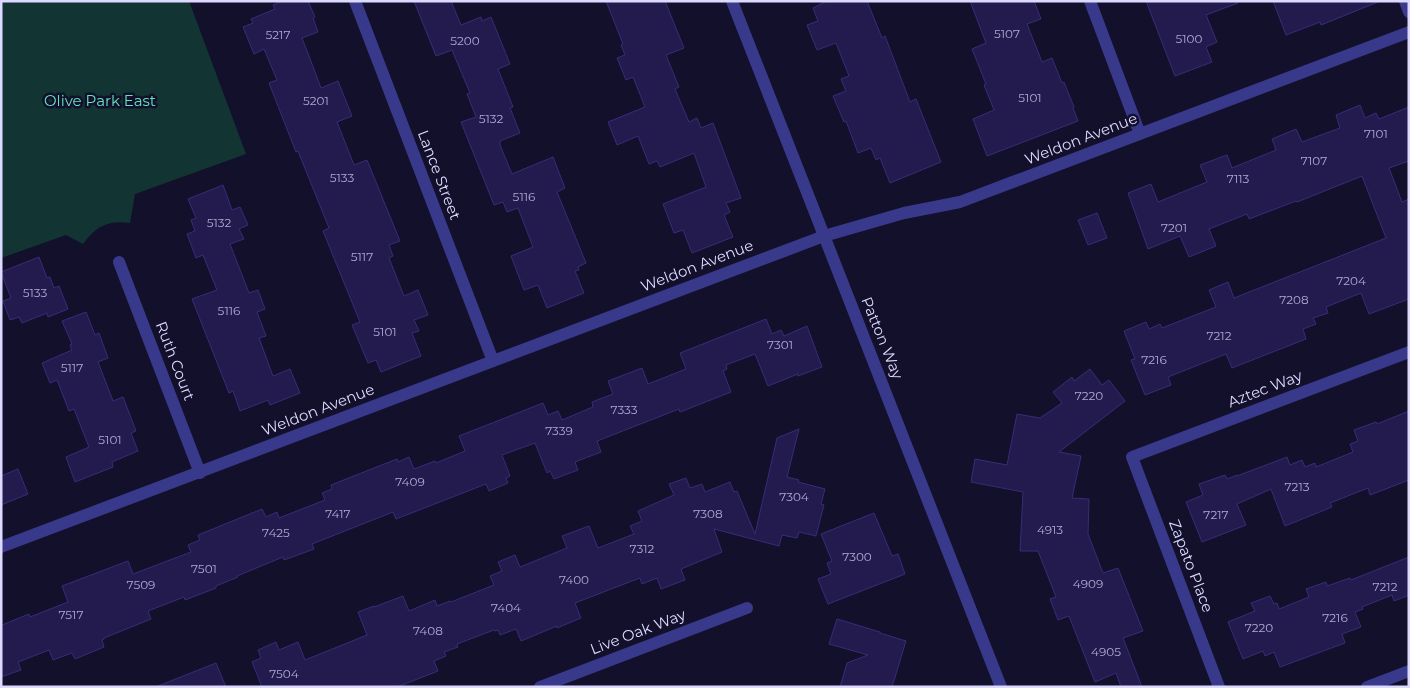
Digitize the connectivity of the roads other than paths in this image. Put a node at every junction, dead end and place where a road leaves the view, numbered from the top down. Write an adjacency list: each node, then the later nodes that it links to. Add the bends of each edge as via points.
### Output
1 (355, 1): 11 (street, Lance Street)
2 (732, 1): 8 (street, Patton Way)
3 (1090, 1): 7 (street)
4 (1405, 1): 5 (street)
5 (1409, 12)
6 (1409, 32): 7 (street, Weldon Avenue)
7 (1140, 134): 8 (street, Weldon Avenue, via 960,202 904,213)
8 (824, 236): 11 (street, Weldon Avenue); 18 (street, Patton Way)
9 (119, 262): 13 (street, Ruth Court)
10 (1409, 352): 12 (street, Aztec Way)
11 (493, 361): 13 (street, Weldon Avenue)
12 (1132, 457): 19 (street, Zapato Place)
13 (200, 473): 14 (street, Weldon Avenue)
14 (1, 547)
15 (747, 608): 17 (street, Live Oak Way)
16 (1409, 671): 20 (street)
17 (540, 687)
18 (1000, 687)
19 (1219, 687)
20 (1367, 687)

